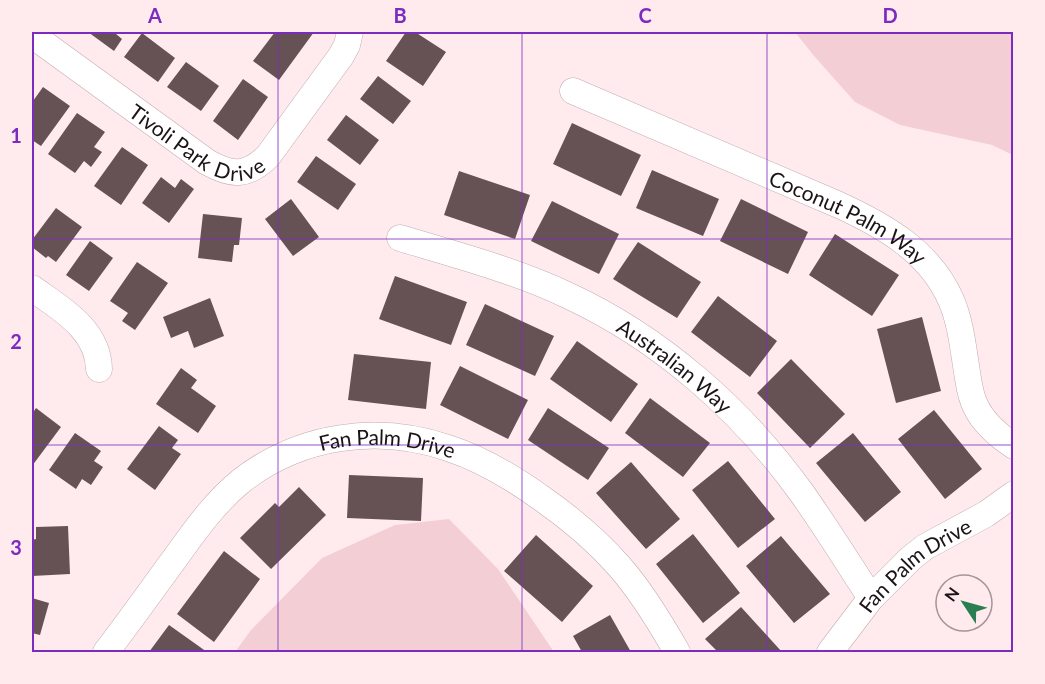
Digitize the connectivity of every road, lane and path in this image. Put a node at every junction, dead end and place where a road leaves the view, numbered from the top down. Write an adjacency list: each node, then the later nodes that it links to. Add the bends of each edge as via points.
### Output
1 (350, 32): 2 (street, Tivoli Park Drive, via 341,56 268,156 260,165 240,172 229,172 207,162)
2 (32, 35)
3 (573, 91): 7 (street, Coconut Palm Way, via 848,209 908,244 934,271 952,302 975,406 988,425)
4 (400, 238): 9 (street, Australian Way, via 496,267 568,295 663,353 713,393 759,439 800,491)
5 (32, 288): 6 (street, via 85,330 96,348)
6 (99, 369)
7 (1014, 446)
8 (1014, 494): 9 (street, Fan Palm Drive, via 925,547)
9 (871, 598): 12 (street, Fan Palm Drive)
10 (106, 652): 11 (street, Fan Palm Drive, via 205,518 242,481 306,446 366,436 429,442 449,448 537,495 579,527 619,566)
11 (677, 652)
12 (830, 652)

